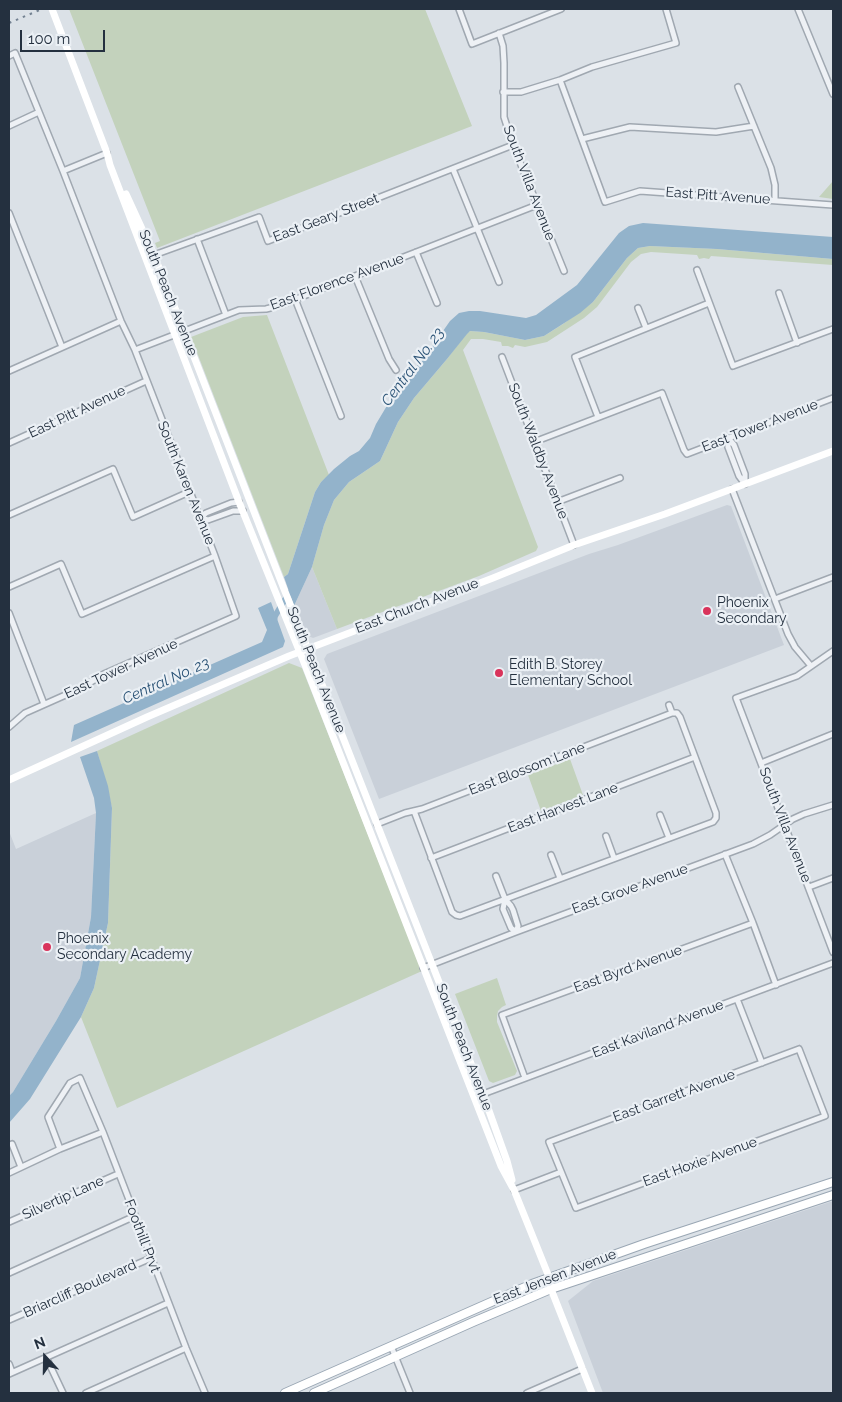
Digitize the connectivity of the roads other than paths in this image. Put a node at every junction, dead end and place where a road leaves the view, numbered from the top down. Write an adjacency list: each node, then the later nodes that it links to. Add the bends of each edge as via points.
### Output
1 (52, 9): 17 (street, South Peach Avenue)
2 (459, 9): 6 (street, via 472,44)
3 (561, 9): 6 (street)
4 (666, 9): 8 (street, via 676,43 592,67)
5 (798, 9): 11 (street)
6 (500, 34): 10 (street, South Villa Avenue)
7 (9, 56): 12 (street, South Karen Avenue, via 15,53)
8 (560, 80): 10 (street, via 521,92); 15 (street)
9 (738, 87): 14 (street)
10 (503, 92): 16 (street, South Villa Avenue, via 504,117)
11 (833, 94)
12 (39, 112): 13 (street); 19 (street, South Karen Avenue)
13 (9, 126)
14 (754, 126): 15 (street, via 716,132 630,128); 20 (street, via 774,177)
15 (582, 139): 20 (street, East Pitt Avenue, via 605,202 640,191)
16 (512, 145): 18 (street, East Geary Street); 21 (street, South Villa Avenue)
17 (107, 153): 19 (street); 27 (street, South Peach Avenue); 42 (street, South Peach Avenue)
18 (453, 169): 24 (street); 25 (street, East Geary Street, via 268,241 259,216)
19 (63, 171): 38 (street, South Karen Avenue)
20 (775, 200): 22 (street, East Pitt Avenue)
21 (537, 205): 24 (street, East Florence Avenue); 29 (street, South Villa Avenue)
22 (833, 205)
23 (9, 213): 44 (street)
24 (476, 229): 26 (street, East Florence Avenue); 31 (street)
25 (197, 239): 27 (street, East Geary Street); 37 (street)
26 (416, 252): 30 (street, East Florence Avenue); 34 (street)
27 (154, 255): 41 (street, South Peach Avenue)
28 (697, 270): 35 (street)
29 (564, 271)
30 (355, 276): 33 (street, East Florence Avenue); 47 (street)
31 (499, 282)
32 (779, 293): 43 (street)
33 (295, 299): 37 (street, East Florence Avenue, via 266,309 239,310); 51 (street)
34 (437, 303)
35 (709, 303): 39 (street); 43 (street, via 733,366)
36 (638, 308): 39 (street)
37 (226, 315): 41 (street, East Florence Avenue)
38 (120, 321): 44 (street); 45 (street, South Karen Avenue)
39 (646, 328): 52 (street, via 575,357)
40 (833, 329): 43 (street)
41 (184, 331): 42 (street, East Florence Avenue); 67 (street, South Peach Avenue)
42 (176, 334): 45 (street, East Florence Avenue); 61 (street, South Peach Avenue)
43 (798, 342)
44 (62, 347): 48 (street)
45 (134, 350): 49 (street, South Karen Avenue)
46 (502, 358): 54 (street, South Waldby Avenue)
47 (396, 370)
48 (9, 371)
49 (146, 381): 55 (street, East Pitt Avenue); 60 (street, South Karen Avenue)
50 (833, 398): 53 (street, East Tower Avenue)
51 (341, 416)
52 (598, 417): 53 (street, East Tower Avenue, via 662,393 687,454); 54 (street)
53 (728, 438): 58 (street, via 728,447)
54 (534, 442): 62 (street, South Waldby Avenue)
55 (9, 443)
56 (833, 451): 58 (street, East Church Avenue)
57 (620, 478): 62 (street)
58 (745, 484): 59 (street, East Church Avenue)
59 (732, 489): 66 (street, East Church Avenue); 71 (street)
60 (189, 492): 64 (street, via 133,517 113,469); 65 (street, South Karen Avenue)
61 (239, 502): 63 (street, South Peach Avenue); 65 (street); 67 (street, via 247,506)
62 (557, 502): 66 (street, South Waldby Avenue)
63 (243, 511): 65 (street, via 233,510 208,520); 74 (street, South Peach Avenue, via 284,613)
64 (9, 515)
65 (200, 518): 68 (street, South Karen Avenue)
66 (574, 545): 74 (street, East Church Avenue)
67 (270, 554): 74 (street, South Peach Avenue)
68 (215, 556): 70 (street, via 82,614 61,564); 73 (street, South Karen Avenue)
69 (833, 578): 71 (street)
70 (9, 587)
71 (775, 599): 76 (street, via 788,634)
72 (9, 613): 77 (street)
73 (236, 616): 77 (street, East Tower Avenue)
74 (304, 650): 81 (street, South Peach Avenue); 85 (street, East Church Avenue); 86 (street, South Peach Avenue)
75 (833, 651): 76 (street)
76 (811, 666): 84 (street, South Villa Avenue, via 797,676 736,698)
77 (44, 704): 80 (street, East Tower Avenue, via 25,713)
78 (669, 705): 79 (street)
79 (674, 713): 83 (street, via 680,717); 88 (street, East Blossom Lane)
80 (9, 727)
81 (332, 734): 86 (street, via 357,789); 111 (street, South Peach Avenue)
82 (833, 734): 84 (street)
83 (695, 758): 93 (street, via 716,818 713,822); 96 (street, East Harvest Lane)
84 (761, 763): 91 (street, South Villa Avenue)
85 (9, 780)
86 (365, 793): 90 (street, South Peach Avenue)
87 (833, 805): 91 (street, East Grove Avenue, via 804,814)
88 (414, 811): 90 (street, East Blossom Lane); 96 (street)
89 (660, 815): 93 (street)
90 (377, 824): 110 (street, South Peach Avenue)
91 (784, 825): 94 (street, East Grove Avenue, via 753,844); 101 (street, South Villa Avenue)
92 (606, 836): 97 (street)
93 (669, 838): 97 (street)
94 (725, 854): 105 (street); 106 (street, East Grove Avenue)
95 (551, 855): 99 (street)
96 (431, 858): 102 (street, via 456,915)
97 (614, 858): 99 (street)
98 (496, 876): 102 (street)
99 (560, 878): 102 (street)
100 (833, 878): 101 (street)
101 (809, 887): 107 (street, South Villa Avenue)
102 (505, 899): 103 (street); 104 (street, via 503,909)
103 (515, 917): 104 (street); 106 (street)
104 (507, 919): 106 (street)
105 (753, 923): 112 (street); 115 (street, East Byrd Avenue, via 502,1015)
106 (516, 932): 110 (street, East Grove Avenue)
107 (832, 944): 108 (street, South Villa Avenue)
108 (833, 952)
109 (833, 963): 112 (street, East Kaviland Avenue)
110 (432, 964): 111 (street, East Grove Avenue); 116 (street, South Peach Avenue)
111 (424, 968): 126 (street, South Peach Avenue, via 501,1166)
112 (776, 985): 113 (street, East Kaviland Avenue)
113 (737, 999): 114 (street); 115 (street, East Kaviland Avenue)
114 (762, 1063): 117 (street, East Garrett Avenue, via 799,1049); 123 (street, East Garrett Avenue, via 549,1142)
115 (525, 1078): 116 (street, East Kaviland Avenue)
116 (483, 1094): 126 (street, South Peach Avenue)
117 (825, 1116): 123 (street, East Hoxie Avenue, via 576,1208)
118 (103, 1132): 120 (street); 120 (street, Foothill Prvt, via 80,1078 70,1082 48,1117); 124 (street, Foothill Prvt)
119 (12, 1144): 121 (street)
120 (60, 1149): 121 (street)
121 (21, 1167): 122 (street)
122 (9, 1172)
123 (561, 1172): 126 (street)
124 (118, 1174): 128 (street, Foothill Prvt); 129 (street, Silvertip Lane)
125 (833, 1182): 132 (main road, East Jensen Avenue)
126 (514, 1190): 132 (street, South Peach Avenue)
127 (833, 1195): 133 (main road, East Jensen Avenue)
128 (135, 1216): 130 (street, Foothill Prvt); 131 (street)
129 (9, 1222)
130 (151, 1258): 134 (street, Foothill Prvt); 135 (street, Briarcliff Boulevard)
131 (9, 1273)
132 (550, 1277): 133 (street, South Peach Avenue); 136 (main road, East Jensen Avenue)
133 (551, 1289): 139 (main road, East Jensen Avenue); 141 (street, South Peach Avenue)
134 (168, 1303): 137 (street, Foothill Prvt); 138 (street)
135 (9, 1320)
136 (391, 1346): 139 (street); 146 (main road, East Jensen Avenue)
137 (186, 1348): 144 (street); 145 (street, Foothill Prvt)
138 (46, 1357): 142 (street); 143 (street)
139 (395, 1357): 147 (main road, East Jensen Avenue); 148 (street)
140 (9, 1364): 142 (street)
141 (582, 1369): 149 (street); 150 (street, South Peach Avenue)
142 (10, 1373)
143 (63, 1393)
144 (86, 1393)
145 (205, 1393)
146 (285, 1393)
147 (314, 1393)
148 (410, 1393)
149 (527, 1393)
150 (592, 1393)

